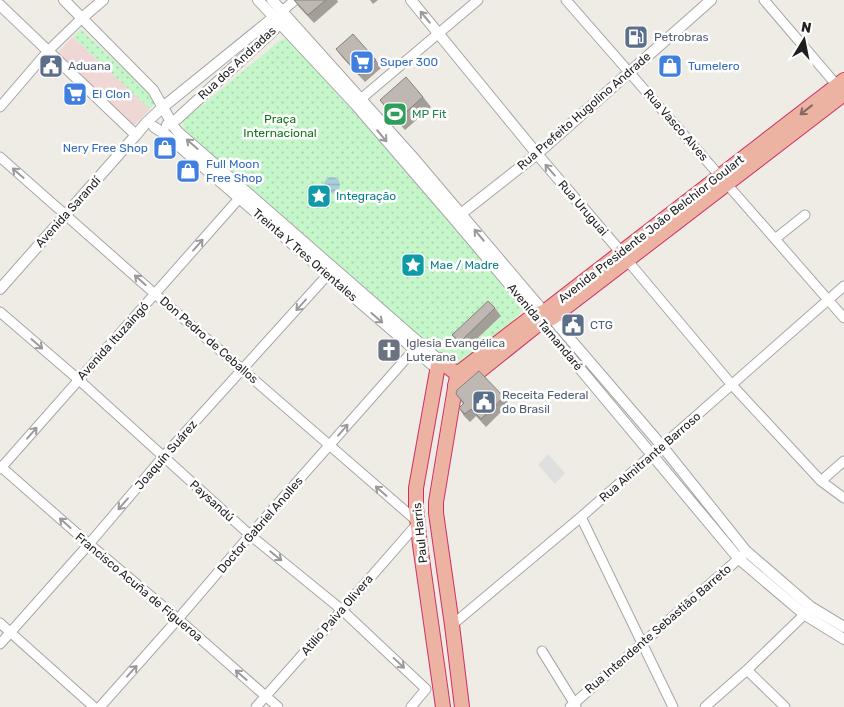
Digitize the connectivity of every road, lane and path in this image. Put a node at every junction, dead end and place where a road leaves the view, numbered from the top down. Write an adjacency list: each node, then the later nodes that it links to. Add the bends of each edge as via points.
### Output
1 (64, 0): 13 (street)
2 (103, 0): 13 (street)
3 (258, 0): 12 (street, Avenida Tamandaré)
4 (272, 0): 12 (street, Avenida Tamandaré)
5 (295, 0): 12 (street, Rua dos Andradas)
6 (411, 0): 14 (street, Rua Uruguai, one-way to 6)
7 (478, 0): 14 (street)
8 (566, 0): 16 (street, Rua Vasco Alves)
9 (710, 0): 16 (street, Rua Prefeito Hugolino Andrade)
10 (764, 0): 17 (street)
11 (0, 5): 15 (street)
12 (278, 17): 18 (street, Avenida Tamandaré); 20 (street, Rua dos Andradas); 20 (street, Rua dos Andradas, via 274,30 260,43)
13 (82, 18): 15 (street); 20 (street, via 153,90)
14 (438, 33): 18 (street); 22 (street, Rua Uruguai)
15 (48, 51): 19 (street); 21 (street)
16 (629, 72): 22 (street, Rua Prefeito Hugolino Andrade); 24 (street, Rua Vasco Alves)
17 (842, 88): 24 (highway, Avenida Presidente João Belchior Goulart)
18 (358, 101): 28 (street, Avenida Tamandaré)
19 (0, 107)
20 (159, 119): 21 (street, Avenida Sarandí); 25 (street, Treinta Y Tres Orientales, one-way to 20, via 174,127); 25 (street, Treinta Y Tres Orientales, via 165,134)
21 (136, 135): 26 (street, Avenida Sarandí)
22 (537, 154): 28 (street, Rua Prefeito Hugolino Andrade); 30 (street, Rua Uruguai, one-way to 22)
23 (0, 157): 26 (street, Don Pedro de Ceballos, one-way to 23)
24 (724, 180): 29 (street, Rua Vasco Alves); 30 (highway, Avenida Presidente João Belchior Goulart)
25 (242, 194): 31 (street, Treinta Y Tres Orientales); 34 (street, Avenida Ituzaingó, one-way to 25)
26 (66, 214): 33 (street, Avenida Sarandí); 34 (street, Don Pedro de Ceballos, one-way to 26)
27 (805, 215): 29 (street)
28 (458, 217): 37 (street, Avenida Tamandaré)
29 (775, 239): 35 (street, Rua Vasco Alves)
30 (624, 256): 37 (highway, Avenida Presidente João Belchior Goulart); 44 (street, Rua Uruguai)
31 (331, 272): 39 (street, Treinta Y Tres Orientales); 41 (street, Joaquín Suárez, one-way to 41)
32 (844, 286): 35 (street, Rua Almitrante Barroso)
33 (0, 289)
34 (155, 294): 41 (street, Don Pedro de Ceballos); 42 (street, Avenida Ituzaingó)
35 (828, 300): 38 (street, Rua Vasco Alves); 44 (street, Rua Almitrante Barroso)
36 (0, 312): 42 (street, Paysandú, one-way to 42)
37 (543, 317): 43 (highway, Avenida Presidente João Belchior Goulart, via 471,378 462,384); 46 (street, Avenida Tamandaré); 47 (street, Avenida Tamandaré)
38 (844, 318)
39 (417, 346): 40 (street, Treinta Y Tres Orientales); 45 (street, Doctor Gabriel Anolles, one-way to 39)
40 (438, 365): 43 (highway, Treinta Y Tres Orientales); 55 (highway, Paul Harris, via 416,488)
41 (243, 369): 45 (street, Don Pedro de Ceballos); 48 (street, Joaquín Suárez)
42 (79, 380): 48 (street, Paysandú); 50 (street, Avenida Ituzaingó, one-way to 42)
43 (456, 380): 54 (highway, via 436,502)
44 (732, 385): 46 (street, Rua Almitrante Barroso); 51 (street, Rua Uruguai)
45 (330, 446): 55 (street, Don Pedro de Ceballos, one-way to 45); 56 (street, Doctor Gabriel Anolles)
46 (662, 446): 47 (street, Rua Almitrante Barroso); 58 (street, Avenida Tamandaré)
47 (652, 454): 53 (street, Rua Almitrante Barroso); 59 (street, Avenida Tamandaré)
48 (163, 457): 56 (street, Paysandú); 57 (street, Joaquín Suárez, one-way to 57)
49 (844, 461): 51 (street)
50 (1, 468): 57 (street, Francisco Acuña de Figueroa, one-way to 50)
51 (822, 481): 52 (street, Rua Uruguai)
52 (844, 498)
53 (581, 517): 64 (street, Rua Almitrante Barroso); 68 (street)
54 (436, 521): 55 (street); 64 (highway)
55 (418, 523): 60 (street, Atilio Paiva Olivera); 73 (highway, Paul Harris)
56 (250, 535): 60 (street, Paysandú, one-way to 60); 62 (street, Doctor Gabriel Anolles)
57 (88, 544): 62 (street, Francisco Acuña de Figueroa); 66 (street, Joaquín Suárez)
58 (746, 551): 59 (street, Rua Intendente Sebastião Barreto); 61 (street, Avenida Tamandaré)
59 (739, 559): 61 (street, Avenida Tamandaré); 68 (street, Rua Intendente Sebastião Barreto)
60 (342, 610): 73 (street, Paysandú, one-way to 73); 74 (street, Atilio Paiva Olivera)
61 (808, 611): 65 (street, Avenida Tamandaré); 67 (street, Avenida Tamandaré); 71 (street)
62 (178, 619): 74 (street, Francisco Acuña de Figueroa, one-way to 62); 77 (street, Doctor Gabriel Anolles, one-way to 62)
63 (0, 623): 66 (street)
64 (452, 625): 72 (highway)
65 (844, 627)
66 (10, 632): 69 (street, Joaquín Suárez); 76 (street)
67 (844, 639)
68 (642, 643): 75 (street, Rua Intendente Sebastião Barreto); 83 (street)
69 (0, 644)
70 (542, 651): 75 (street)
71 (747, 670): 84 (street); 85 (street)
72 (458, 680): 73 (street); 82 (highway)
73 (433, 687): 80 (street); 81 (highway, Paul Harris)
74 (266, 696): 78 (street, Atilio Paiva Olivera); 79 (street, Francisco Acuña de Figueroa)
75 (574, 706)
76 (94, 707)
77 (100, 707)
78 (256, 707)
79 (278, 707)
80 (411, 707)
81 (443, 707)
82 (462, 707)
83 (673, 707)
84 (705, 707)
85 (785, 707)

